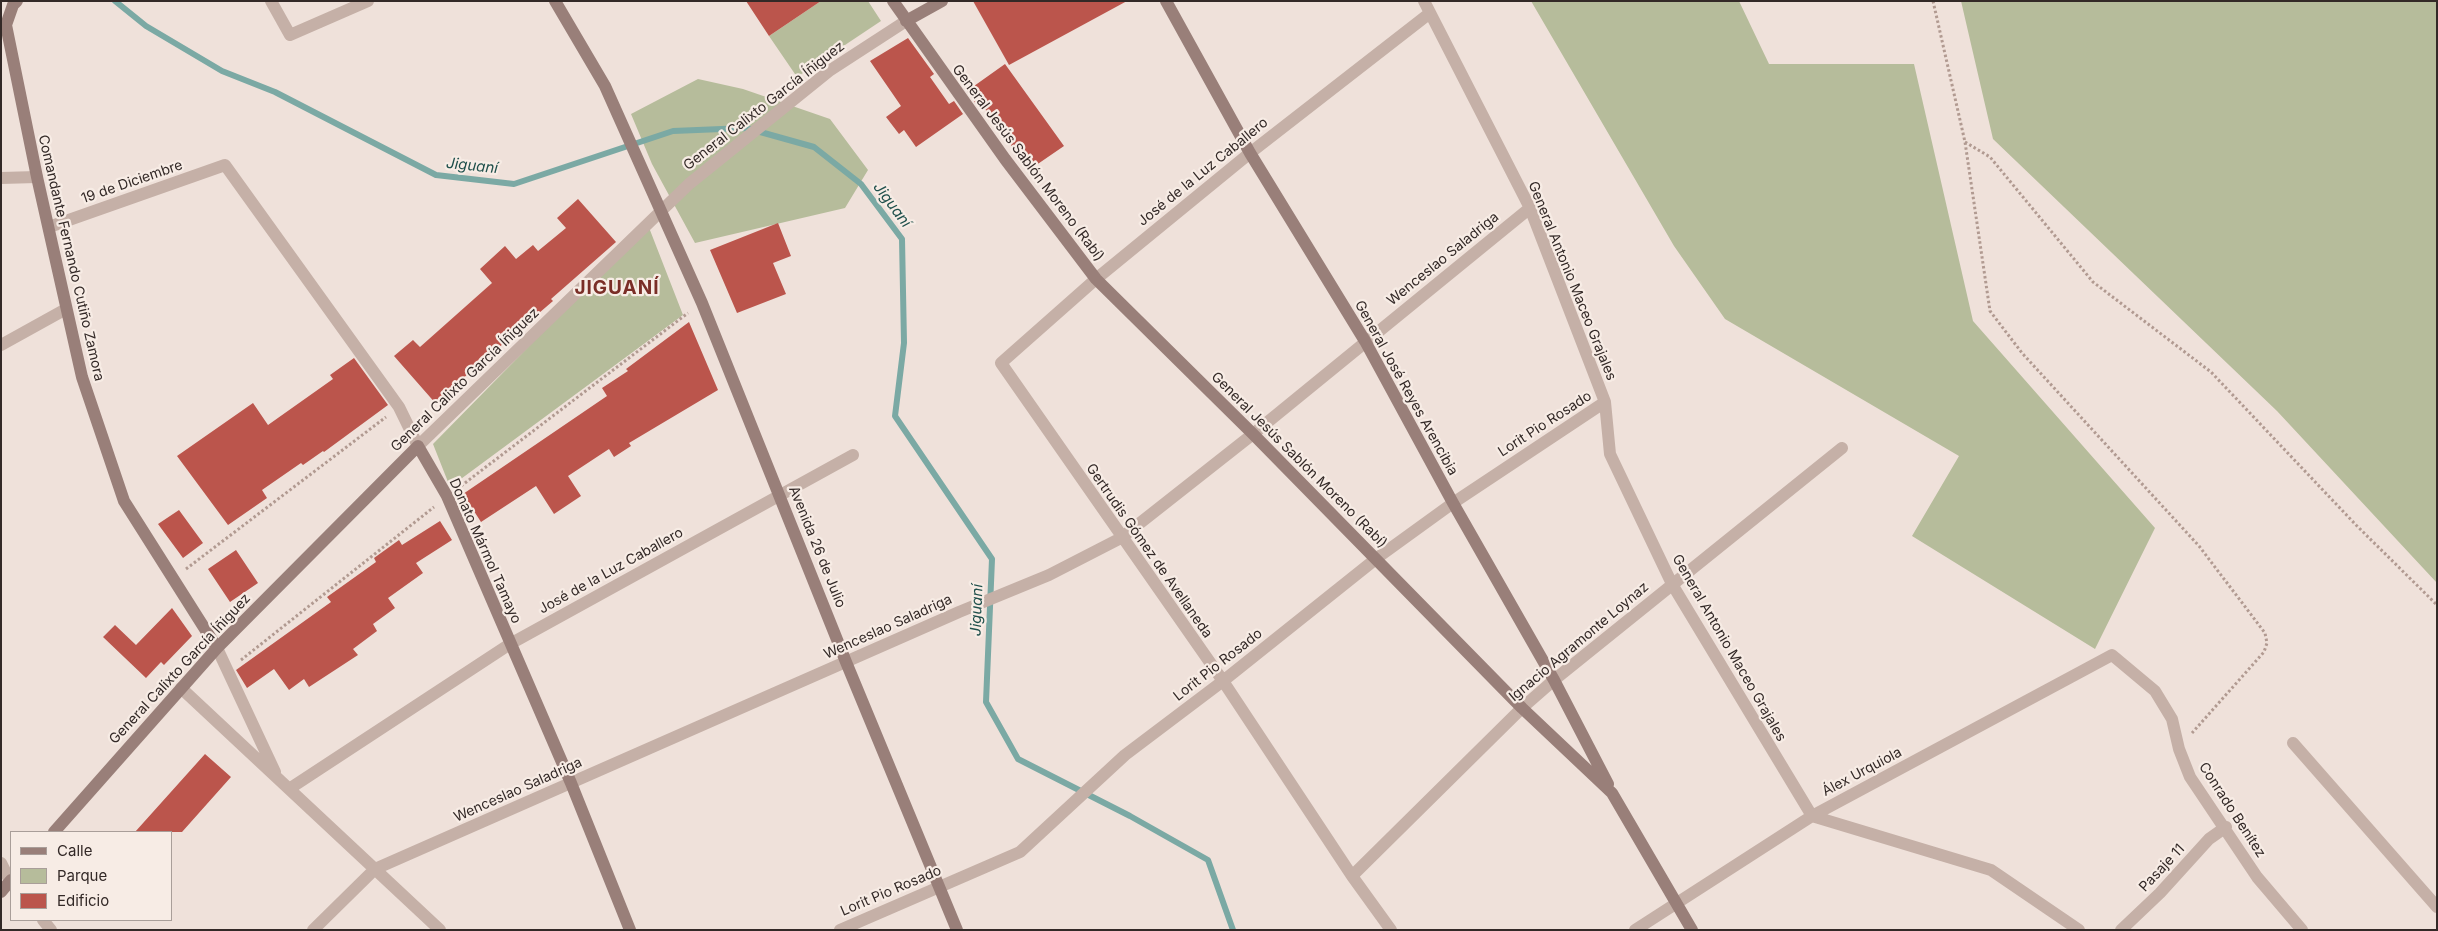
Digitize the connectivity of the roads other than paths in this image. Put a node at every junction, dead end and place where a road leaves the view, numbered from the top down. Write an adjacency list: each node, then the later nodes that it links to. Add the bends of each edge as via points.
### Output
1 (17, 1): 12 (street, Comandante Fernando Cutiño Zamora, via 6,25)
2 (271, 1): 3 (street, via 290,35)
3 (368, 1)
4 (555, 1): 15 (street, Avenida 26 de Julio, via 605,86)
5 (892, 1): 9 (street, General Jesús Sablón Moreno (Rabí))
6 (942, 1): 9 (street, General Calixto García Íñiguez)
7 (1166, 1): 10 (street, General José Reyes Arencibia)
8 (1427, 7): 10 (street, José de la Luz Caballero); 14 (street, General Antonio Maceo Grajales)
9 (906, 21): 15 (street, General Calixto García Íñiguez, via 829,71); 17 (street, General Jesús Sablón Moreno (Rabí))
10 (1250, 152): 17 (street, José de la Luz Caballero); 19 (street, General José Reyes Arencibia)
11 (225, 165): 16 (street, 19 de Diciembre); 24 (street, Donato Mármol Tamayo, via 399,407)
12 (36, 177): 13 (street); 16 (street, Comandante Fernando Cutiño Zamora)
13 (1, 178)
14 (1530, 208): 19 (street, Wenceslao Saladriga); 22 (street, General Antonio Maceo Grajales)
15 (660, 211): 24 (street, General Calixto García Íñiguez); 27 (street, Avenida 26 de Julio, via 702,303)
16 (49, 227): 18 (street, Comandante Fernando Cutiño Zamora)
17 (1096, 279): 21 (street, José de la Luz Caballero); 23 (street, General Jesús Sablón Moreno (Rabí))
18 (66, 310): 20 (street); 33 (street, Comandante Fernando Cutiño Zamora, via 82,377 124,501)
19 (1365, 341): 23 (street, Wenceslao Saladriga); 28 (street, General José Reyes Arencibia)
20 (1, 345)
21 (1001, 363): 29 (street, Gertrudis Gómez de Avellaneda)
22 (1605, 402): 28 (street, Lorit Pio Rosado); 31 (street, General Antonio Maceo Grajales, via 1610,454)
23 (1253, 434): 29 (street, Wenceslao Saladriga); 30 (street, General Jesús Sablón Moreno (Rabí))
24 (418, 446): 32 (street, Donato Mármol Tamayo, via 447,496); 33 (street, General Calixto García Íñiguez)
25 (1842, 448): 31 (street, Ignacio Agramonte Loynaz)
26 (853, 455): 27 (street, José de la Luz Caballero)
27 (780, 494): 32 (street, José de la Luz Caballero); 35 (street, Avenida 26 de Julio)
28 (1452, 503): 30 (street, Lorit Pio Rosado); 36 (street, General José Reyes Arencibia)
29 (1121, 538): 35 (street, Wenceslao Saladriga, via 1049,575); 37 (street, Gertrudis Gómez de Avellaneda)
30 (1376, 558): 37 (street, Lorit Pio Rosado); 39 (street, General Jesús Sablón Moreno (Rabí))
31 (1672, 584): 36 (street, Ignacio Agramonte Loynaz); 45 (street, General Antonio Maceo Grajales)
32 (510, 644): 42 (street, Donato Mármol Tamayo); 43 (street, José de la Luz Caballero)
33 (217, 648): 38 (street, General Calixto García Íñiguez); 41 (street, Comandante Fernando Cutiño Zamora)
34 (2112, 655): 45 (street, Álex Urquiola); 46 (street, Conrado Benítez, via 2155,691 2172,719 2190,777)
35 (846, 662): 42 (street, Wenceslao Saladriga); 53 (street, Avenida 26 de Julio)
36 (1554, 680): 39 (street, Ignacio Agramonte Loynaz); 44 (street, General José Reyes Arencibia)
37 (1223, 681): 50 (street, Gertrudis Gómez de Avellaneda); 53 (street, Lorit Pio Rosado, via 1125,755 1020,852)
38 (181, 688): 41 (street, Comandante Fernando Cutiño Zamora); 47 (street, General Calixto García Íñiguez)
39 (1522, 708): 44 (street, General Jesús Sablón Moreno (Rabí)); 50 (street, Ignacio Agramonte Loynaz)
40 (2294, 742): 56 (street)
41 (278, 779): 43 (street, Comandante Fernando Cutiño Zamora)
42 (571, 783): 49 (street, Wenceslao Saladriga); 59 (street, Donato Mármol Tamayo)
43 (289, 789): 49 (street, Comandante Fernando Cutiño Zamora)
44 (1612, 793): 55 (street, General Jesús Sablón Moreno (Rabí))
45 (1812, 816): 55 (street, Álex Urquiola); 65 (street, via 1991,870)
46 (2226, 827): 66 (street, Pasaje 11, via 2209,839); 67 (street, Conrado Benítez, via 2257,877)
47 (55, 831)
48 (1, 863): 51 (street)
49 (375, 869): 57 (street, Wenceslao Saladriga); 58 (street, Comandante Fernando Cutiño Zamora)
50 (1352, 876): 62 (street, Gertrudis Gómez de Avellaneda)
51 (10, 880)
52 (10, 883): 54 (street)
53 (939, 887): 60 (street, Lorit Pio Rosado); 61 (street, Avenida 26 de Julio)
54 (1, 892)
55 (1677, 901): 63 (street, Álex Urquiola); 64 (street, General Jesús Sablón Moreno (Rabí))
56 (2437, 907)
57 (313, 930)
58 (440, 930)
59 (630, 930)
60 (840, 930)
61 (957, 930)
62 (1391, 930)
63 (1635, 930)
64 (1692, 930)
65 (2079, 930)
66 (2121, 930)
67 (2302, 930)

